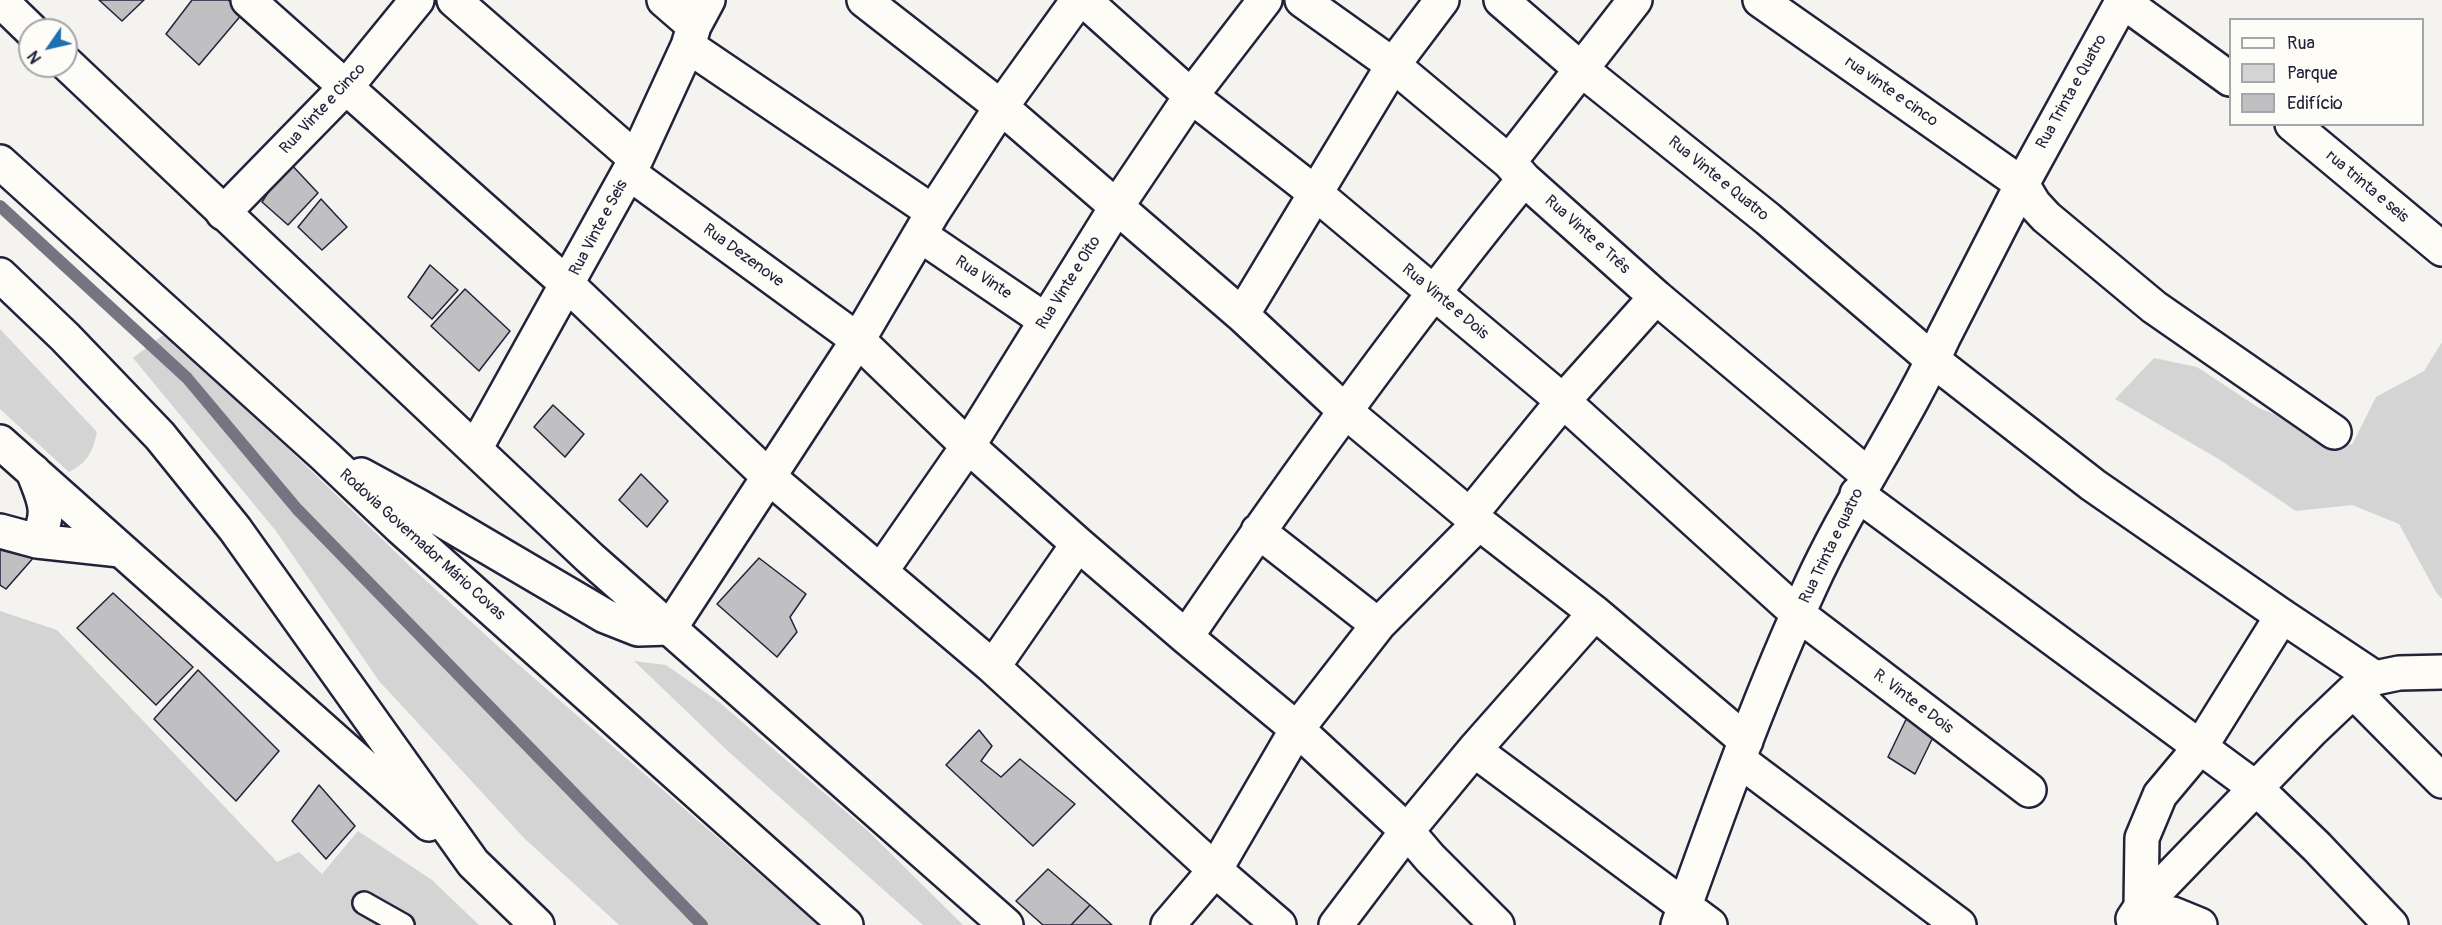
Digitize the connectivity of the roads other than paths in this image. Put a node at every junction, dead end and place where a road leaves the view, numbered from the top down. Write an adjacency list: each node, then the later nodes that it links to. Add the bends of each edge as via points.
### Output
1 (0, 0): 16 (main road)
2 (248, 0): 22 (main road)
3 (417, 0): 22 (main road, Rua Vinte e Cinco)
4 (454, 0): 27 (main road, Rua Dezenove)
5 (664, 0): 17 (main road, Rua Vinte)
6 (864, 0): 24 (main road)
7 (1078, 0): 24 (main road)
8 (1084, 0): 23 (main road, Rua Vinte e Dois)
9 (1265, 0): 23 (main road, Rua Vinte e Oito)
10 (1302, 0): 18 (main road, Rua Vinte e Três)
11 (1442, 0): 18 (main road)
12 (1501, 0): 19 (main road, Rua Vinte e Quatro)
13 (1635, 0): 19 (main road)
14 (1760, 0): 29 (main road, rua vinte e cinco)
15 (2122, 0): 21 (main road); 29 (main road, Rua Trinta e Quatro)
16 (19, 18)
17 (697, 24): 27 (main road, Rua Vinte e Seis); 33 (main road, Rua Vinte)
18 (1392, 65): 28 (main road, Rua Vinte e Três); 30 (main road)
19 (1582, 70): 28 (main road); 42 (main road, Rua Vinte e Quatro, via 1768,219)
20 (78, 74): 32 (main road)
21 (2229, 78)
22 (346, 87): 32 (main road, Rua Vinte e Cinco); 36 (main road)
23 (1191, 96): 30 (main road, Rua Vinte e Dois); 31 (main road, Rua Vinte e Oito)
24 (1001, 107): 31 (main road); 33 (main road)
25 (2294, 126): 34 (main road, rua trinta e seis)
26 (0, 162): 49 (main road, Rodovia Governador Mário Covas)
27 (632, 166): 36 (main road, Rua Vinte e Seis); 41 (main road, Rua Dezenove)
28 (1517, 170): 37 (main road); 38 (main road, Rua Vinte e Três)
29 (2022, 184): 42 (main road, Rua Trinta e quatro); 45 (main road, via 2046,217 2154,307)
30 (1314, 192): 37 (main road, Rua Vinte e Dois); 39 (main road)
31 (1117, 206): 39 (main road); 40 (main road, Rua Vinte e Oito)
32 (223, 213): 48 (main road)
33 (927, 223): 40 (main road, Rua Vinte); 41 (main road)
34 (2442, 249)
35 (0, 275): 77 (main road, via 160,436 220,511)
36 (568, 285): 48 (main road, Rua Vinte e Seis); 51 (main road)
37 (1434, 292): 43 (main road, Rua Vinte e Dois); 44 (main road)
38 (1656, 297): 43 (main road); 52 (main road, Rua Vinte e Três)
39 (1242, 315): 44 (main road)
40 (1045, 320): 47 (main road, Rua Vinte e Oito)
41 (858, 340): 47 (main road, Rua Dezenove); 51 (main road)
42 (1934, 361): 52 (main road, Rua Trinta e quatro); 62 (main road, Rua Vinte e Quatro, via 2093,485)
43 (1563, 401): 53 (main road); 61 (main road, Rua Vinte e Dois)
44 (1345, 411): 53 (main road); 55 (main road)
45 (2334, 432)
46 (0, 442): 50 (main road)
47 (968, 446): 57 (main road, Rua Dezenove); 59 (main road, Rua Vinte e Oito)
48 (475, 450): 64 (main road)
49 (326, 456): 64 (main road, via 605,616 638,629); 84 (main road, Rodovia Governador Mário Covas, via 401,528)
50 (33, 471): 56 (main road, via 46,508); 58 (main road)
51 (769, 477): 59 (main road); 64 (main road)
52 (1863, 485): 61 (main road, Rua Trinta e quatro); 70 (main road, Rua Vinte e Três)
53 (1475, 519): 60 (main road); 63 (main road)
54 (0, 531): 56 (main road)
55 (1258, 531): 63 (main road); 65 (main road)
56 (37, 541): 58 (main road)
57 (1078, 544): 65 (main road, Rua Dezenove); 66 (main road)
58 (120, 550): 77 (main road)
59 (881, 571): 66 (main road)
60 (1595, 613): 71 (main road); 72 (main road)
61 (1798, 614): 72 (main road, Rua Trinta e quatro); 75 (main road, R. Vinte e Dois)
62 (2282, 616): 68 (main road, Rua Vinte e Quatro); 70 (main road)
63 (1378, 624): 69 (main road)
64 (670, 628): 85 (main road)
65 (1186, 637): 69 (main road, Rua Dezenove)
66 (993, 667): 78 (main road)
67 (2442, 672): 68 (main road, via 2399,673)
68 (2364, 685): 73 (main road, Rua Vinte e Quatro); 74 (main road, via 2311,730)
69 (1297, 729): 76 (main road, Rua Dezenove); 78 (main road)
70 (2201, 746): 74 (main road, Rua Vinte e Três); 81 (main road, via 2160,795 2150,815 2142,838)
71 (1474, 750): 76 (main road); 80 (main road)
72 (1742, 751): 80 (main road, Rua Trinta e quatro); 91 (main road)
73 (2442, 781)
74 (2257, 789): 81 (main road); 93 (main road, Rua Vinte e Três)
75 (2029, 790)
76 (1407, 831): 88 (main road); 89 (main road, Rua Dezenove)
77 (473, 863): 83 (main road)
78 (1215, 870): 86 (main road); 87 (main road)
79 (364, 903): 82 (lane)
80 (1682, 915): 90 (main road)
81 (2135, 916): 92 (main road, via 2173,914)
82 (403, 925)
83 (537, 925)
84 (846, 925)
85 (1006, 925)
86 (1168, 925)
87 (1279, 925)
88 (1336, 925)
89 (1497, 925)
90 (1710, 925)
91 (1959, 925)
92 (2200, 925)
93 (2391, 925)

